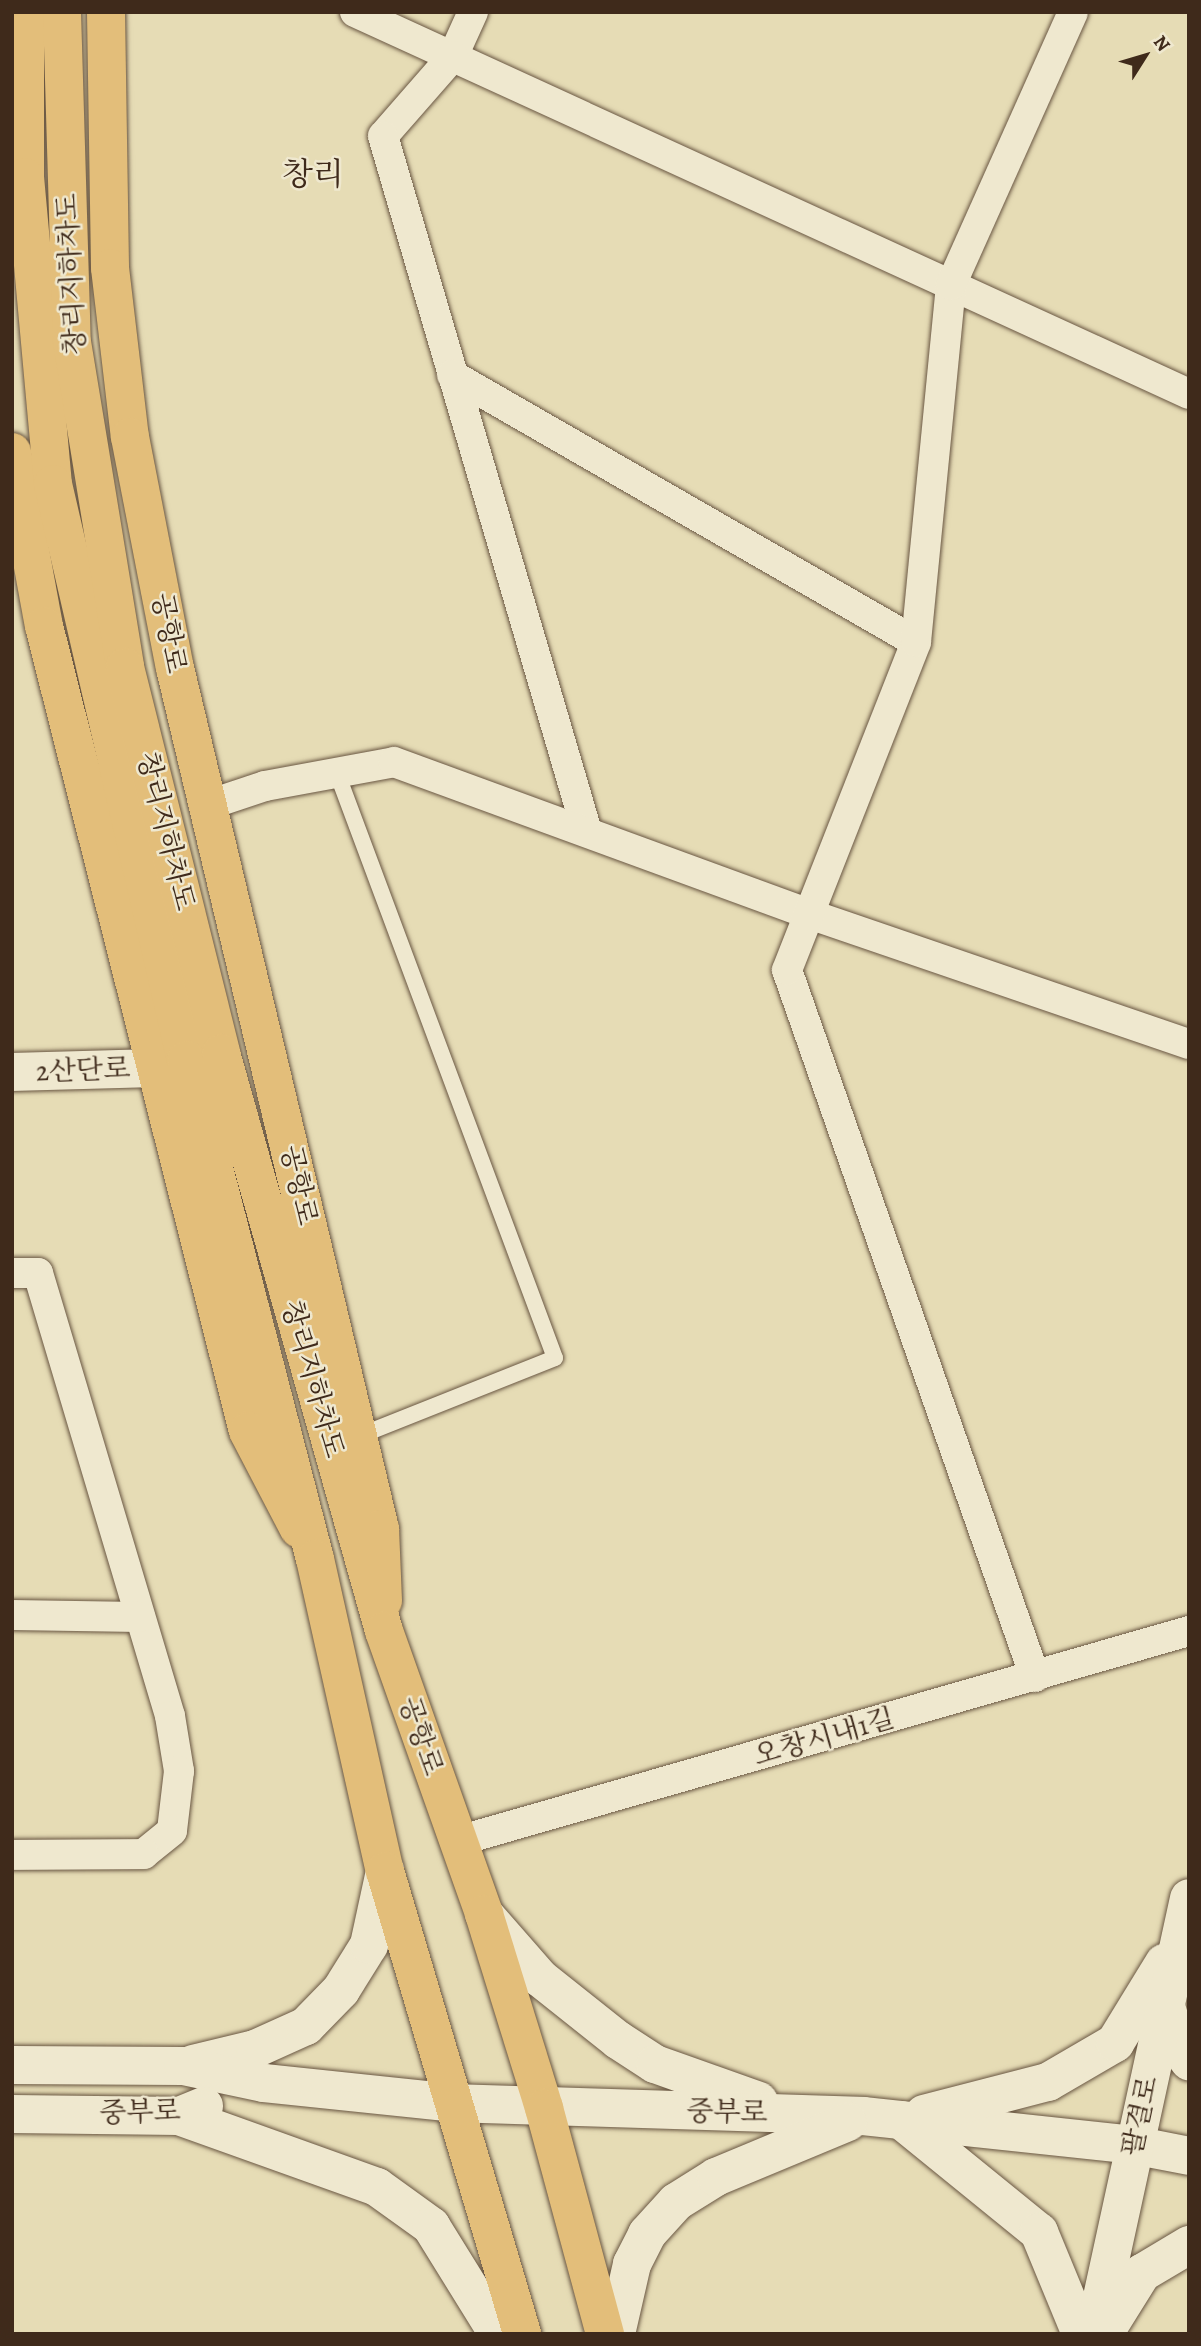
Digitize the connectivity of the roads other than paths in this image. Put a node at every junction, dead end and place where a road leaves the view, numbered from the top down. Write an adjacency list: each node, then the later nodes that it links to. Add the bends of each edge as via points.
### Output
1 (25, 12): 22 (main road, 창리지하차도, via 25,177 53,484 186,1060)
2 (62, 12): 25 (main road, 창리지하차도, via 72,342 125,667 221,1053)
3 (106, 12): 14 (main road, 공항로, via 110,268 130,437 175,668)
4 (355, 12): 7 (street)
5 (473, 12): 7 (street)
6 (1073, 12): 8 (street)
7 (453, 56): 8 (street); 9 (street, via 383,135)
8 (951, 285): 10 (street); 12 (street)
9 (452, 375): 12 (street); 15 (street)
10 (1189, 394)
11 (12, 452): 18 (main road, via 44,626)
12 (916, 642): 16 (street)
13 (337, 773): 14 (street, via 265,786); 15 (street, via 394,762); 21 (lane, via 555,1358)
14 (208, 805): 21 (main road, 공항로)
15 (587, 832): 16 (street)
16 (809, 914): 17 (street); 27 (street, via 787,970)
17 (1189, 1044)
18 (154, 1068): 19 (main road, 2산단로); 22 (main road, via 248,1431)
19 (12, 1072)
20 (12, 1273): 24 (street, via 38,1273)
21 (359, 1436): 25 (main road, 공항로, via 380,1529)
22 (315, 1559): 30 (main road)
23 (12, 1615): 24 (street)
24 (140, 1616): 29 (street, via 170,1716 179,1770 172,1831 144,1854)
25 (384, 1631): 28 (main road, 공항로)
26 (1189, 1631): 27 (street, 오창시내1길)
27 (1035, 1677): 28 (street, 오창시내1길)
28 (458, 1841): 32 (main road, 공항로)
29 (12, 1855)
30 (385, 1871): 37 (main road, via 369,1945 341,1990 306,2026 255,2049); 39 (main road)
31 (1189, 1898): 33 (main road, 팔결로)
32 (484, 1914): 40 (main road, 공항로); 42 (main road, via 540,1978 655,2064 736,2095)
33 (1180, 1937): 34 (main road, 팔결로); 45 (main road, via 1115,2043 1048,2082)
34 (1165, 2003): 35 (main road, via 1178,2046); 46 (main road, 팔결로)
35 (1189, 2061)
36 (12, 2065): 37 (main road, 중부로)
37 (183, 2066): 38 (main road, 중부로)
38 (264, 2083): 39 (main road, 중부로); 43 (main road, 중부로)
39 (454, 2103): 40 (main road, 중부로); 50 (main road)
40 (544, 2108): 42 (main road, 중부로); 51 (main road, 공항로)
41 (12, 2114): 43 (main road, 중부로)
42 (805, 2114): 44 (main road, 중부로)
43 (179, 2116): 49 (main road, via 377,2187 431,2226)
44 (863, 2116): 45 (main road, 중부로); 52 (main road, via 716,2177 676,2202 647,2234 632,2263)
45 (901, 2120): 46 (main road, 중부로); 53 (main road, via 1039,2232)
46 (1133, 2145): 47 (main road, 중부로); 54 (main road, 팔결로)
47 (1189, 2156)
48 (1189, 2245): 55 (main road, via 1142,2273)
49 (498, 2334)
50 (522, 2334)
51 (606, 2334)
52 (617, 2334)
53 (1081, 2334)
54 (1094, 2334)
55 (1104, 2334)

